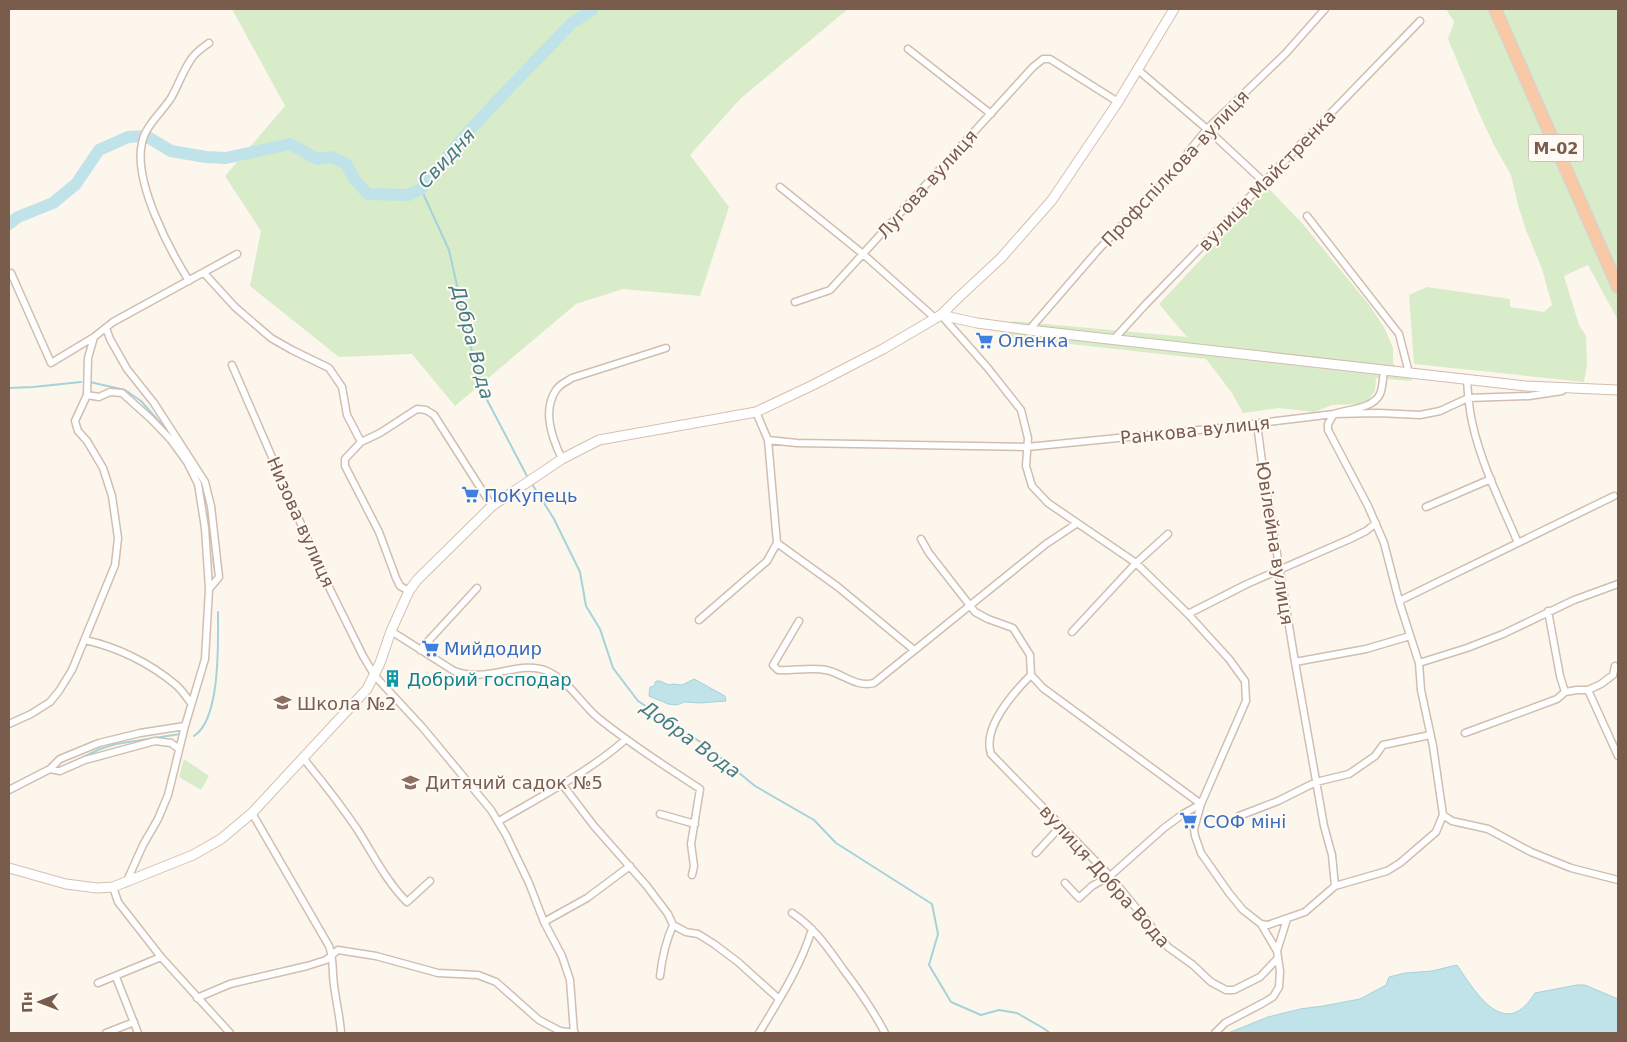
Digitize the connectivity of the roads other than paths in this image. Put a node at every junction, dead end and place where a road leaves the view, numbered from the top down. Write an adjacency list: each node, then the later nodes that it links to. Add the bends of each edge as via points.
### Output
1 (1174, 9): 7 (main road)
2 (1325, 9): 10 (street, Профспілкова вулиця, via 1286,53)
3 (1495, 9): 19 (highway, М-02)
4 (1420, 21): 11 (street, вулиця Майстренка)
5 (209, 43): 18 (street, via 190,60 170,100 146,132 140,156 149,197 167,243)
6 (908, 50): 9 (street, Лугова вулиця)
7 (1137, 69): 8 (main road); 10 (street)
8 (1118, 102): 9 (street, Лугова вулиця, via 1050,59 1042,59); 21 (main road, via 1052,200 1001,258)
9 (991, 114): 15 (street, Лугова вулиця)
10 (1208, 129): 11 (street); 23 (street, Профспілкова вулиця, via 1182,164 1099,249)
11 (1265, 183): 25 (street, вулиця Майстренка)
12 (780, 187): 15 (street, Лугова вулиця)
13 (1307, 216): 29 (street, via 1399,334)
14 (237, 254): 16 (street)
15 (863, 254): 20 (street, Лугова вулиця, via 830,290); 21 (street)
16 (204, 273): 18 (street); 39 (street, via 235,307 271,338 329,368 342,386 347,415)
17 (11, 274): 24 (street, via 51,363)
18 (189, 281): 22 (street)
19 (1618, 287)
20 (795, 302)
21 (939, 317): 23 (main road); 35 (main road); 40 (street, via 987,367 1021,410)
22 (106, 328): 24 (street); 41 (street, via 127,369)
23 (1029, 330): 25 (main road)
24 (94, 337): 33 (street, via 88,358)
25 (1114, 339): 28 (main road)
26 (666, 348): 42 (street, via 572,378 556,389 550,401 550,421)
27 (232, 365): 76 (street, Низова вулиця, via 324,577)
28 (1384, 370): 29 (main road); 36 (street, via 1380,394 1373,401 1367,406)
29 (1409, 373): 30 (main road)
30 (1467, 380): 31 (main road); 34 (street)
31 (1573, 389): 32 (main road, Ранкова вулиця); 34 (street, Ранкова вулиця, via 1529,396)
32 (1618, 390)
33 (87, 395): 43 (street, via 99,397 110,392 122,392 171,440); 69 (street, via 75,421 78,431 103,468 112,496 118,538 115,565)
34 (1468, 398): 36 (street, Ранкова вулиця, via 1440,411 1420,415); 44 (street, via 1475,434)
35 (756, 412): 38 (street); 42 (main road, via 599,440)
36 (1334, 414): 37 (street, Ранкова вулиця); 48 (street, via 1328,430)
37 (1258, 424): 40 (street, Ранкова вулиця); 55 (street, Ювілейна вулиця)
38 (768, 440): 40 (street, Ранкова вулиця); 52 (street)
39 (361, 442): 46 (street, via 417,409 426,410 434,415); 59 (street, via 345,459 346,466 379,532 396,578)
40 (1027, 447): 49 (street, via 1026,466 1032,486)
41 (187, 453): 43 (street); 58 (street, via 205,482 210,506 219,577)
42 (562, 458): 46 (main road)
43 (187, 462): 58 (street, via 198,484)
44 (1491, 479): 47 (street); 53 (street)
45 (1614, 496): 53 (street)
46 (492, 506): 59 (main road)
47 (1426, 507)
48 (1376, 523): 55 (street, via 1350,539); 60 (street)
49 (1076, 524): 54 (street); 61 (street)
50 (1168, 534): 54 (street)
51 (921, 539): 61 (street, via 928,553)
52 (776, 543): 64 (street, via 767,561); 71 (street, via 838,587)
53 (1518, 543): 60 (street)
54 (1136, 563): 63 (street); 67 (street)
55 (1279, 569): 63 (street); 72 (street, Ювілейна вулиця)
56 (1618, 584): 62 (street)
57 (476, 588): 70 (street)
58 (209, 590): 79 (street, via 205,659)
59 (408, 591): 66 (main road)
60 (1399, 600): 68 (street)
61 (969, 605): 71 (street); 75 (street, via 988,619 1013,628 1030,655)
62 (1548, 611): 73 (street, via 1503,634); 78 (street)
63 (1188, 614): 92 (street, via 1230,659 1245,681 1246,701)
64 (699, 620)
65 (799, 620): 71 (street, via 773,665 778,670 826,670 868,685 880,680)
66 (392, 631): 70 (street); 76 (main road)
67 (1072, 632)
68 (1410, 636): 72 (street, via 1366,649); 73 (street)
69 (85, 640): 79 (street, via 122,651 177,686); 80 (street, via 72,670 50,702)
70 (420, 650): 84 (street, via 462,674 481,675 531,667 547,671 567,684 587,709)
71 (914, 650)
72 (1294, 662): 89 (street, Ювілейна вулиця)
73 (1419, 663): 83 (street)
74 (1615, 666): 77 (street, via 1613,674)
75 (1030, 675): 92 (street, via 1043,688); 99 (street, вулиця Добра Вода, via 1013,694 995,723 988,746 991,754)
76 (375, 676): 87 (main road, via 367,689); 97 (street, Низова вулиця)
77 (1588, 690): 78 (street); 86 (street)
78 (1565, 692): 82 (street, via 1557,699)
79 (191, 703): 81 (street)
80 (9, 724)
81 (184, 726): 85 (street); 88 (street, via 99,744 60,759)
82 (1466, 733)
83 (1430, 735): 89 (street, via 1383,745 1375,756 1349,774); 96 (street)
84 (625, 740): 90 (street); 98 (street, via 700,789)
85 (179, 749): 88 (street, via 171,743 155,741 85,760 60,771); 107 (street, via 168,795)
86 (1618, 756)
87 (303, 758): 93 (main road); 106 (street, via 351,821 395,891 407,902)
88 (50, 769): 91 (street)
89 (1316, 782): 95 (street); 109 (street, Ювілейна вулиця, via 1332,855)
90 (562, 784): 97 (street); 101 (street)
91 (9, 790)
92 (1201, 804): 104 (street, via 1164,828); 114 (street, via 1194,836 1201,853 1243,910)
93 (252, 813): 107 (main road, via 222,839); 117 (street)
94 (660, 814): 98 (street)
95 (1239, 816)
96 (1444, 816): 105 (street, via 1452,821 1488,829 1531,852 1571,868); 109 (street, via 1436,832 1400,863 1387,871)
97 (499, 821): 113 (street, Низова вулиця)
98 (695, 824): 103 (street, via 691,844)
99 (1061, 826): 100 (street); 104 (street, вулиця Добра Вода)
100 (1036, 853)
101 (630, 866): 113 (street, via 588,898); 115 (street)
102 (9, 868): 110 (main road, via 66,884)
103 (692, 875)
104 (1110, 876): 108 (street, via 1079,898); 118 (street, вулиця Добра Вода, via 1168,947 1211,982 1226,990 1234,990 1260,976)
105 (1618, 880)
106 (430, 881)
107 (126, 883): 110 (main road)
108 (1065, 884)
109 (1335, 886): 112 (street, via 1304,912)
110 (113, 887): 119 (street, via 118,902)
111 (792, 913): 116 (street)
112 (1287, 919): 114 (street); 118 (street)
113 (544, 922): 130 (street, Низова вулиця, via 562,956 570,980)
114 (1261, 924): 118 (street)
115 (673, 925): 120 (street); 124 (street, via 714,944)
116 (812, 929): 124 (street, via 797,967); 132 (street, via 861,992)
117 (332, 954): 123 (street, via 326,960 230,984); 129 (street); 130 (street, via 338,950 376,956 438,973 478,975 496,982 539,1020 560,1031)
118 (1278, 954): 133 (street, via 1279,987 1273,996 1226,1023)
119 (161, 957): 121 (street); 123 (street)
120 (660, 976)
121 (116, 977): 122 (street); 125 (street)
122 (98, 984)
123 (197, 998): 128 (street)
124 (779, 999): 131 (street)
125 (134, 1022): 126 (street); 127 (street)
126 (106, 1033)
127 (138, 1033)
128 (230, 1033)
129 (341, 1033)
130 (574, 1033)
131 (759, 1033)
132 (885, 1033)
133 (1215, 1033)

